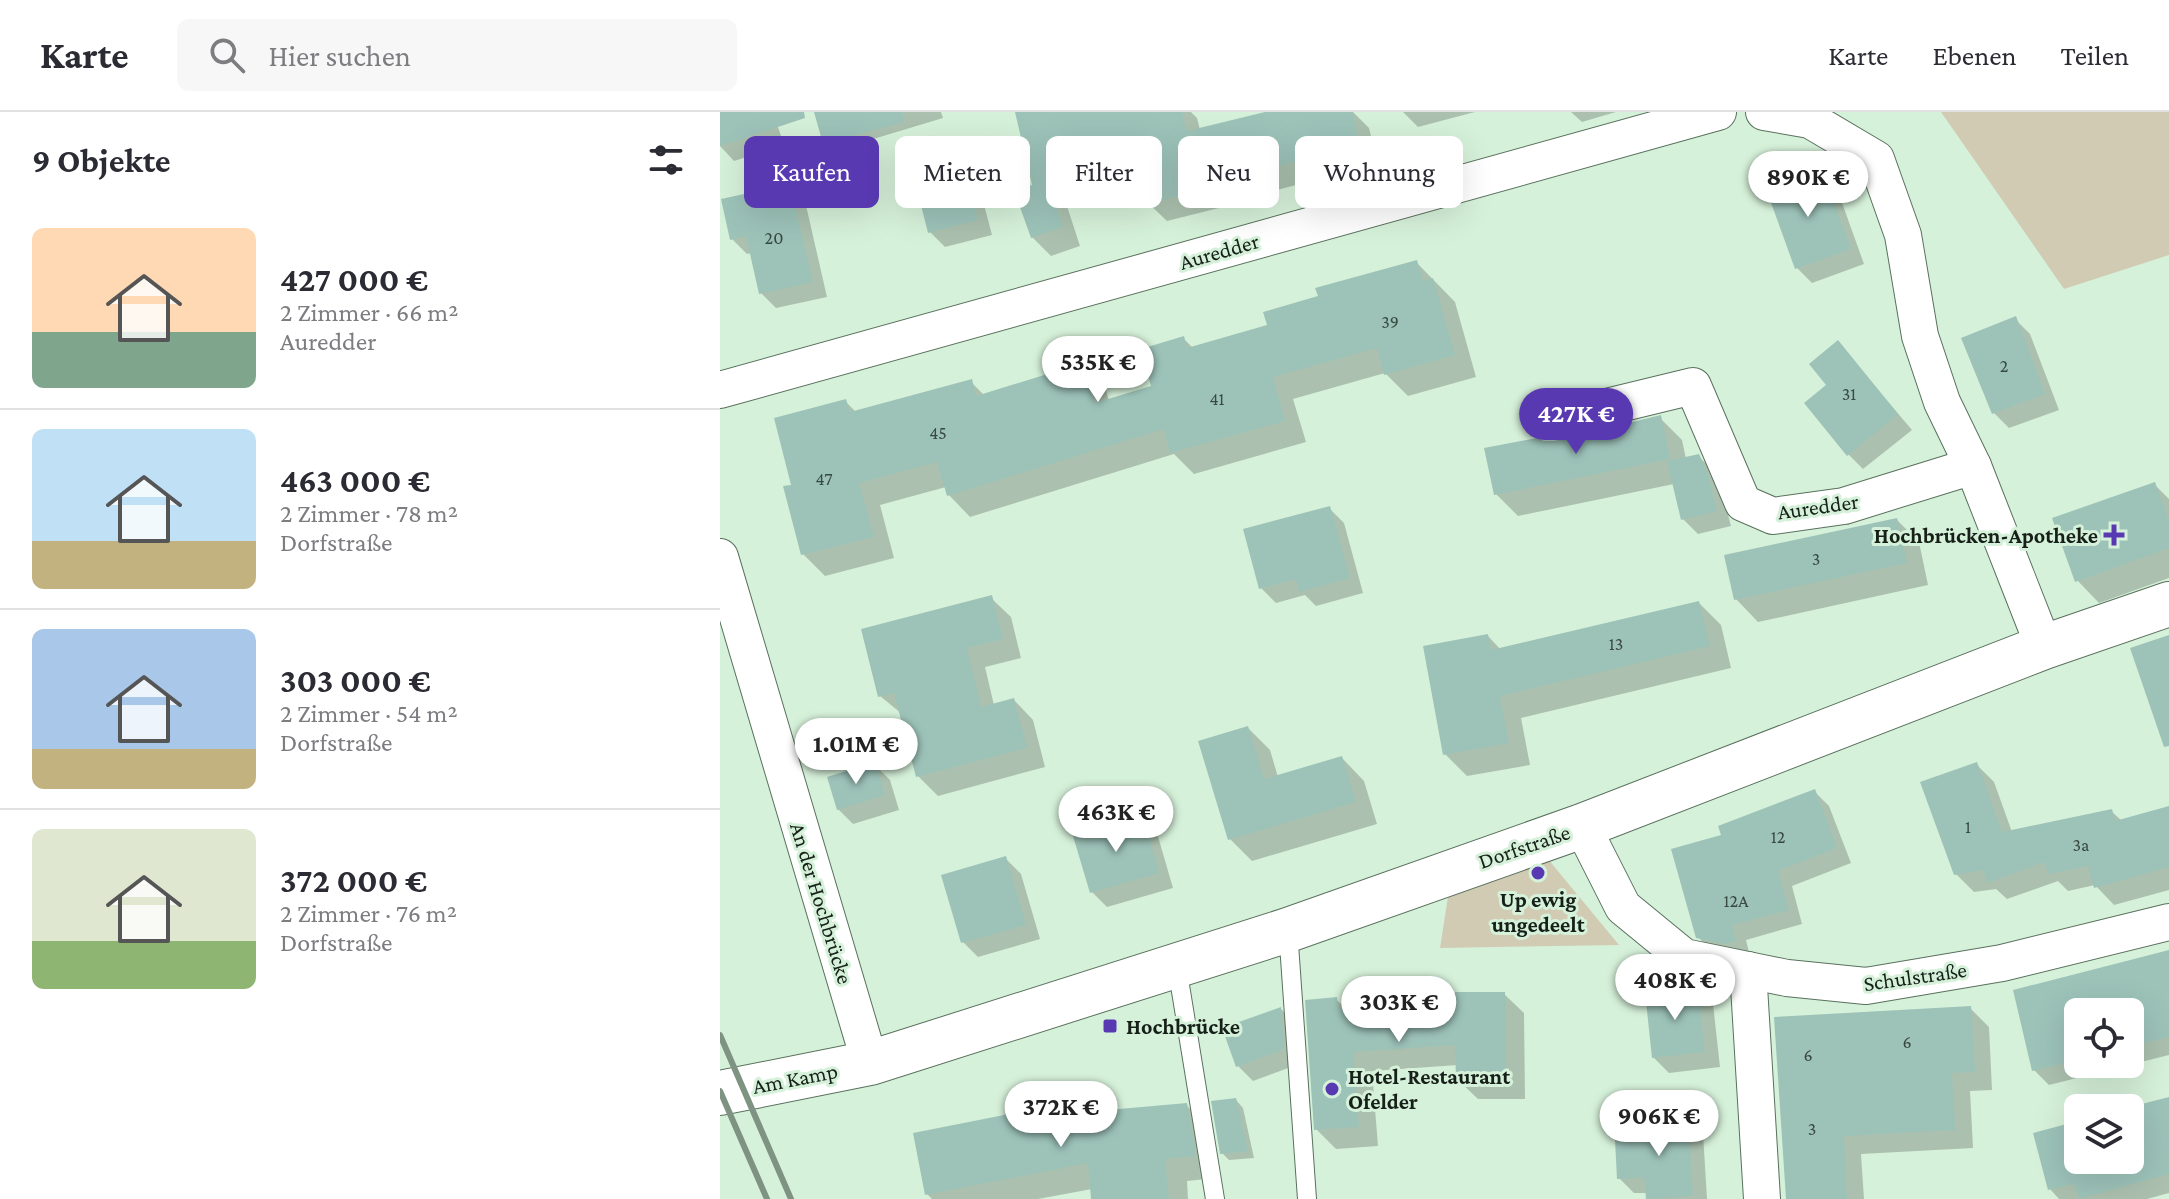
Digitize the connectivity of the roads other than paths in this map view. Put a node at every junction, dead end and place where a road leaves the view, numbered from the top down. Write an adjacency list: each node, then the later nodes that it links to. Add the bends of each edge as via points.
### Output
1 (1718, 112): 3 (street, Auredder)
2 (1764, 112): 5 (street, via 1810,120 1876,159 1903,235 1920,336 1942,402)
3 (720, 390)
4 (1549, 421): 5 (street, Auredder, via 1693,386 1743,503 1773,516 1844,506)
5 (1973, 466): 8 (street)
6 (720, 557): 14 (street, An der Hochbrücke)
7 (2169, 604): 8 (main road, Dorfstraße)
8 (2044, 647): 9 (main road, Dorfstraße)
9 (1582, 826): 11 (main road, Dorfstraße); 13 (street, Schulstraße, via 1623,907 1684,957)
10 (2169, 922): 13 (street, Schulstraße, via 2002,963 1866,986)
11 (1288, 930): 12 (main road, Dorfstraße); 17 (lane)
12 (1177, 967): 14 (main road, Dorfstraße); 16 (lane)
13 (1748, 970): 18 (street)
14 (870, 1063): 15 (main road, Am Kamp)
15 (720, 1093)
16 (1215, 1199)
17 (1307, 1199)
18 (1762, 1199)

